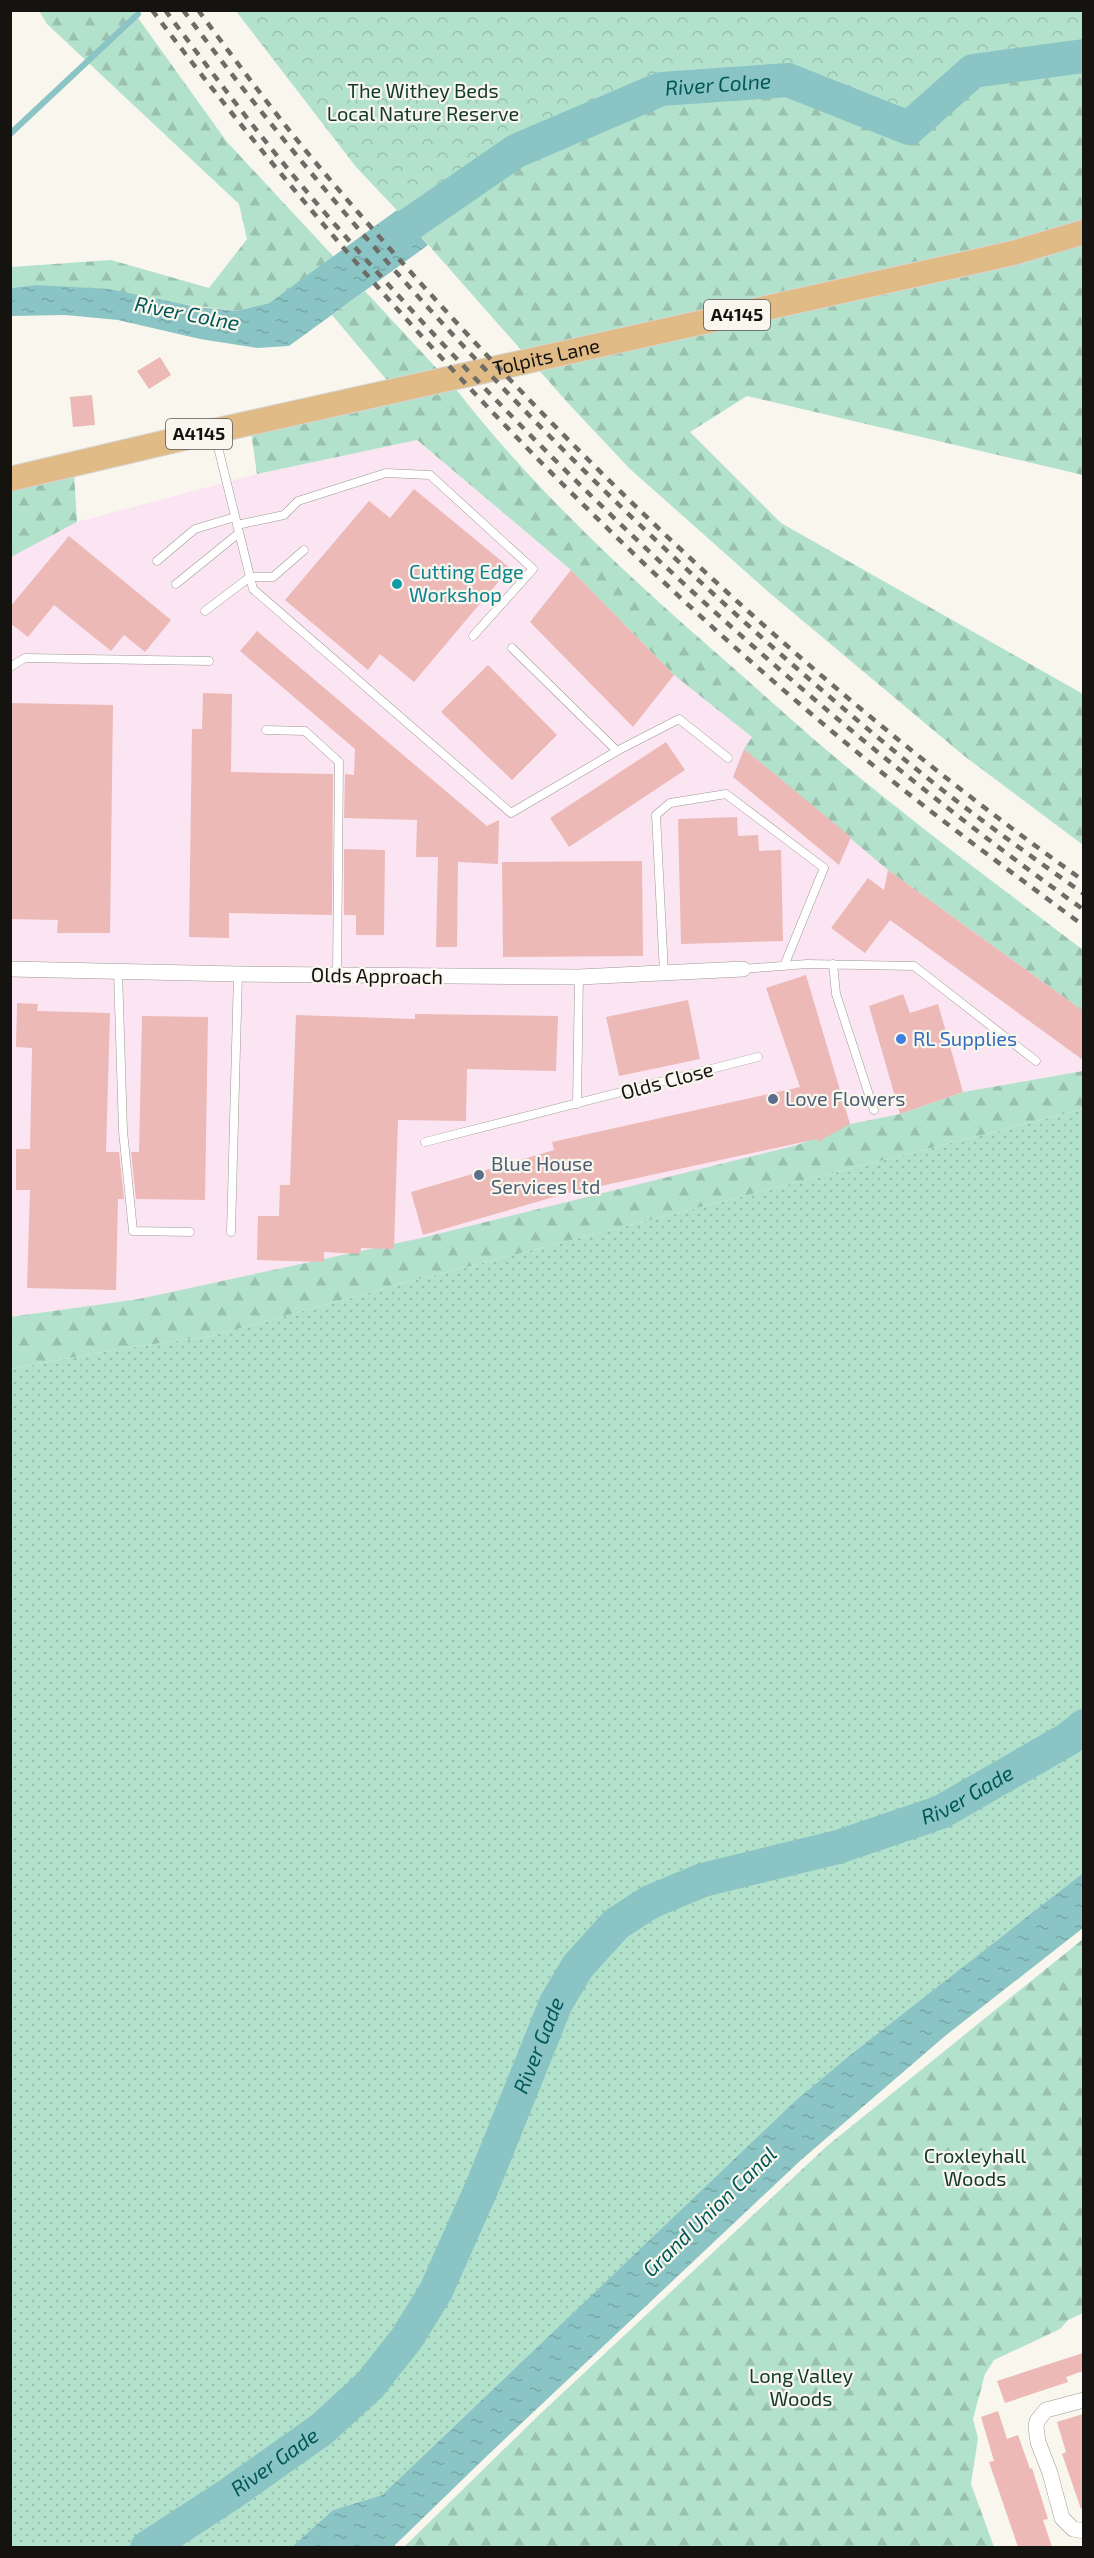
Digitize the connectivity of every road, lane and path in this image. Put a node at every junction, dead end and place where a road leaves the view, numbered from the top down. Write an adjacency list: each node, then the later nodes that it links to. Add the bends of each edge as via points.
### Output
1 (1083, 232): 2 (main road, Tolpits Lane / A4145, via 1001,256)
2 (214, 431): 3 (main road, Tolpits Lane / A4145); 4 (lane)
3 (10, 479)
4 (237, 525): 6 (lane, via 195,529); 7 (lane); 8 (lane); 10 (lane, via 284,515 298,501 386,473 430,475 533,569)
5 (304, 550): 7 (lane, via 273,577)
6 (157, 561)
7 (250, 577): 9 (lane); 15 (lane, via 253,589 511,813)
8 (176, 584)
9 (205, 611)
10 (473, 636)
11 (512, 648): 15 (lane)
12 (209, 661): 13 (lane, via 25,658)
13 (10, 667)
14 (266, 730): 24 (lane, via 305,731 339,762)
15 (617, 751): 16 (lane, via 678,718)
16 (728, 758)
17 (833, 964): 18 (lane); 27 (lane, via 914,966); 29 (lane, via 836,994)
18 (784, 966): 20 (lane); 22 (lane, via 824,868 726,794 670,803 656,816)
19 (10, 969): 21 (street, Olds Approach)
20 (743, 969): 22 (street, Olds Approach)
21 (118, 971): 23 (street, Olds Approach); 31 (lane, via 123,1131 133,1231)
22 (664, 973): 25 (street, Olds Approach)
23 (238, 974): 24 (street, Olds Approach); 32 (lane)
24 (336, 975): 25 (street, Olds Approach)
25 (579, 977): 28 (lane)
26 (758, 1057): 28 (lane, Olds Close)
27 (1036, 1061)
28 (577, 1104): 30 (lane, Olds Close)
29 (874, 1110)
30 (425, 1142)
31 (190, 1232)
32 (231, 1232)
33 (1083, 2400): 34 (street, via 1052,2407 1042,2414 1036,2434 1059,2510 1066,2524)
34 (1083, 2531)

